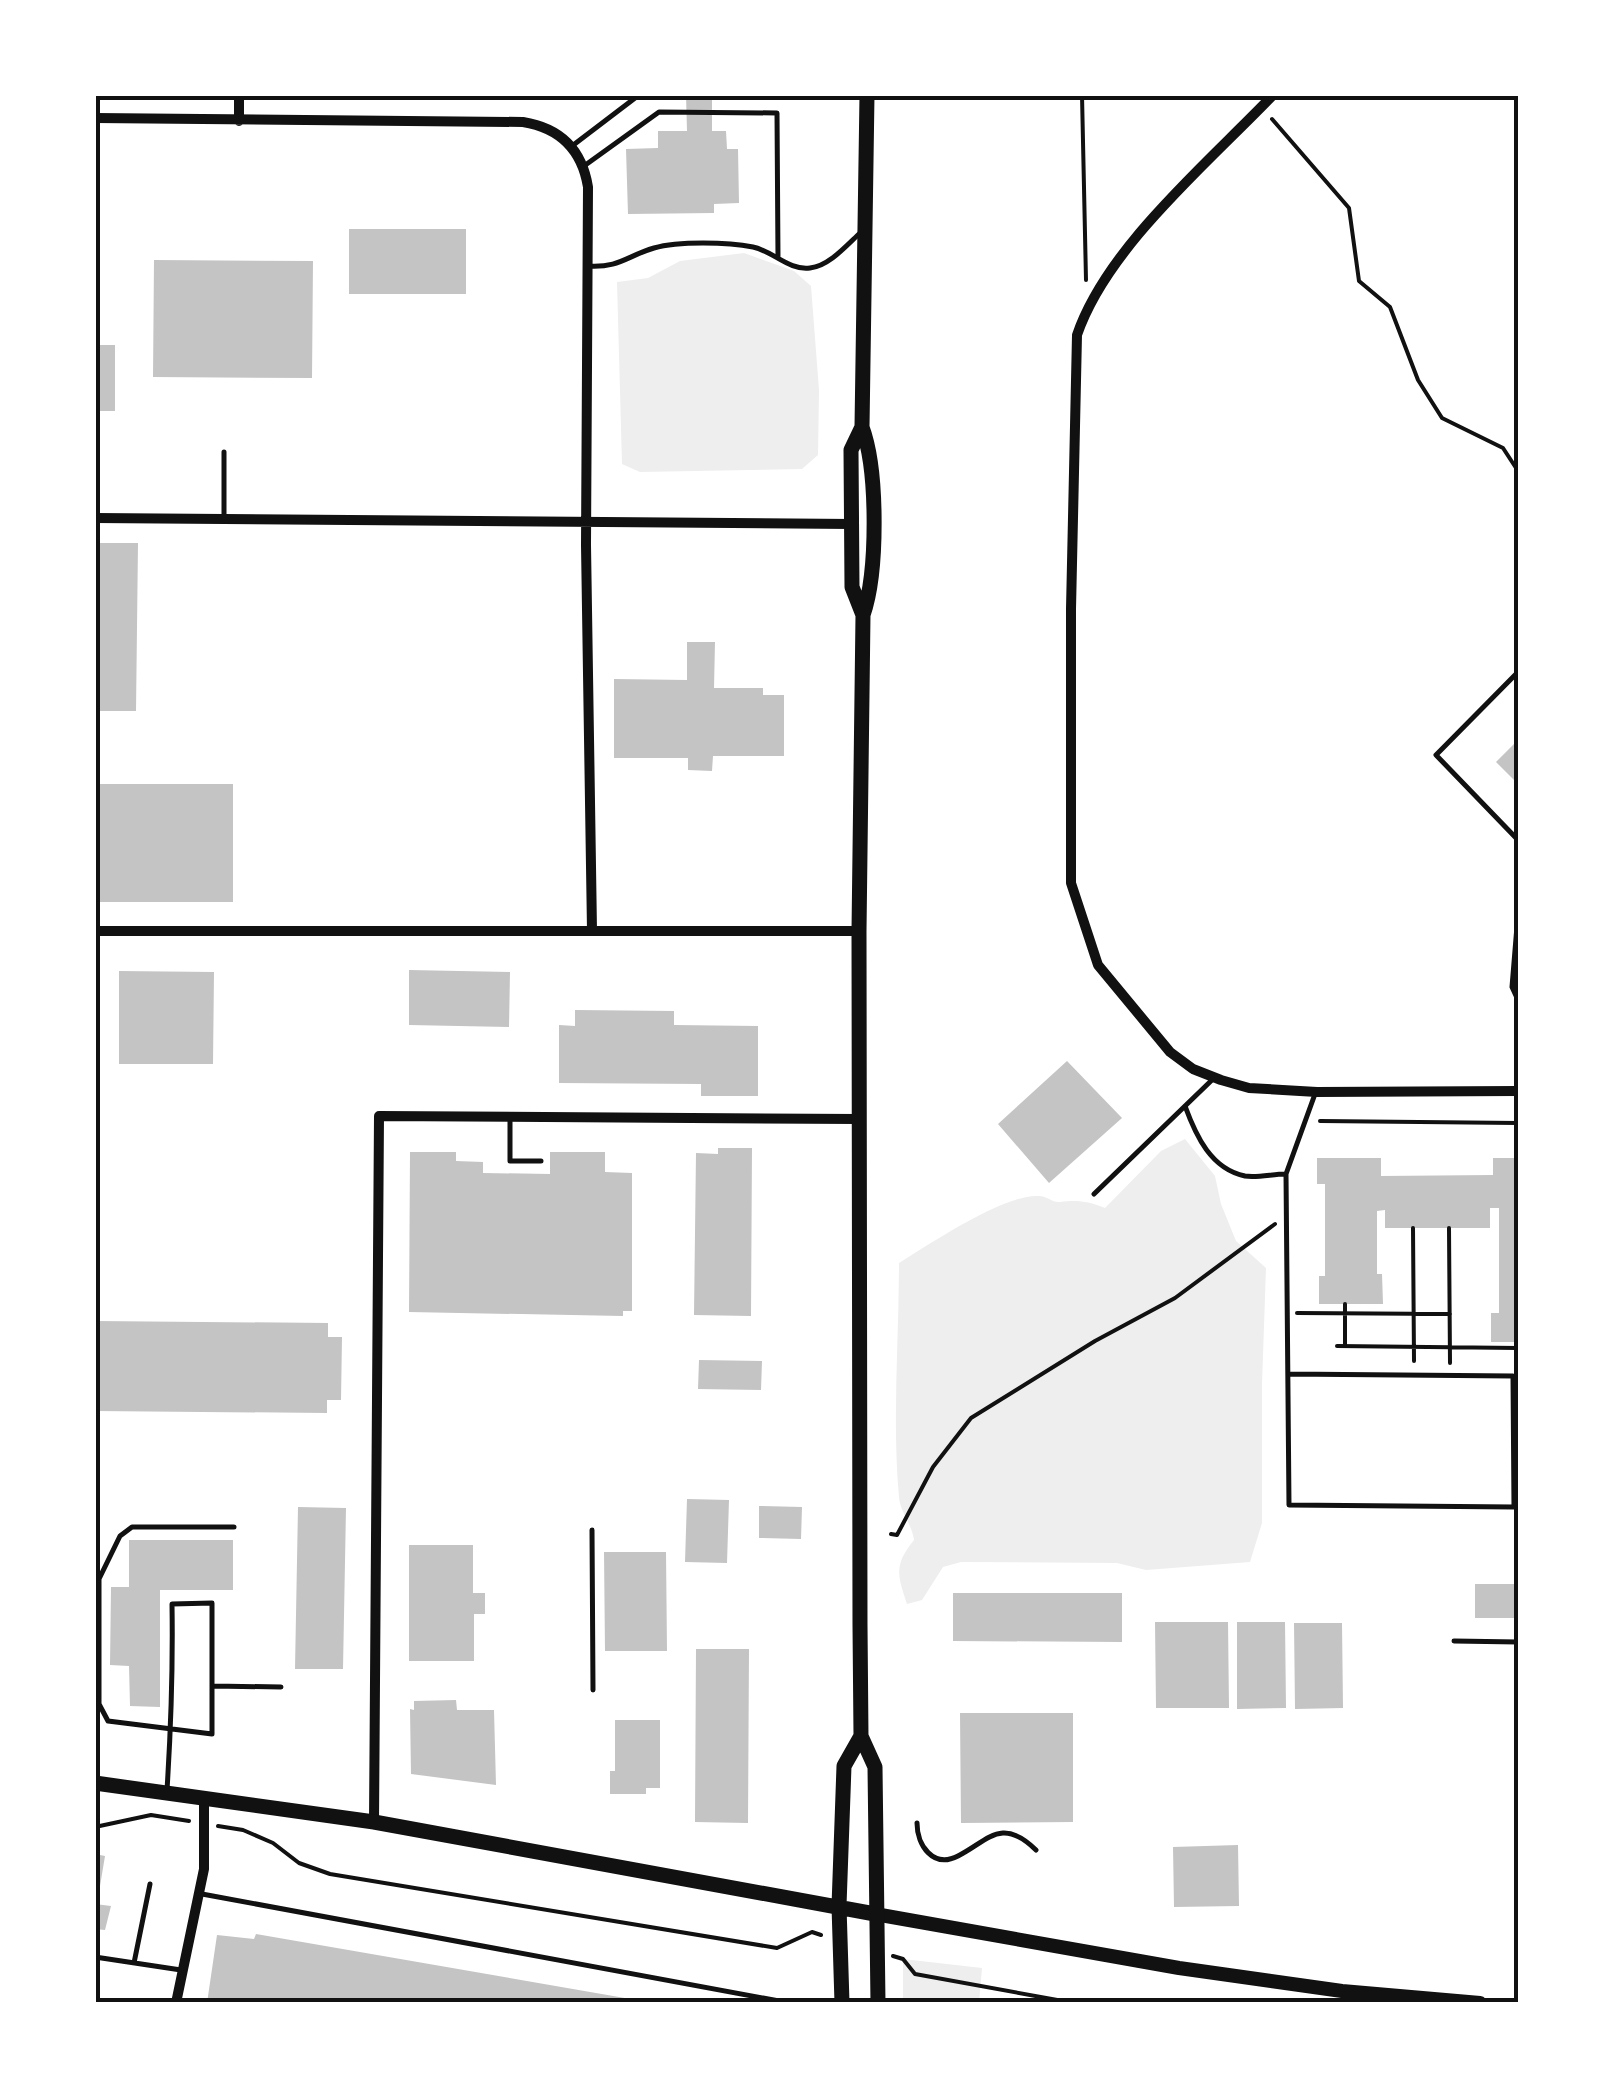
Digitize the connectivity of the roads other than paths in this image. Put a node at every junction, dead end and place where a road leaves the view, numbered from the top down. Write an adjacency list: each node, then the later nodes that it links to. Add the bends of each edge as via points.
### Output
1 (239, 95): 6 (street)
2 (638, 95): 7 (lane)
3 (866, 95): 9 (main road)
4 (1273, 95): 26 (street, via 1134,238 1087,305 1077,335 1071,884 1088,942 1116,992 1170,1052)
5 (95, 118): 6 (street)
6 (239, 120): 7 (street, via 522,122 543,126)
7 (572, 146): 8 (street)
8 (584, 166): 10 (lane, via 659,112 777,113); 11 (street)
9 (866, 228): 10 (lane, via 818,267); 12 (main road)
10 (778, 258): 11 (lane, via 754,247 672,245 609,267)
11 (588, 266): 16 (street)
12 (862, 427): 17 (main road, via 851,450); 18 (main road, via 871,451 872,526 872,588)
13 (224, 452): 15 (lane)
14 (95, 518): 15 (street)
15 (224, 520): 16 (street)
16 (587, 520): 17 (street); 22 (street)
17 (852, 524): 18 (main road, via 852,587)
18 (863, 614): 24 (main road)
19 (1518, 672): 20 (lane, via 1436,755)
20 (1518, 840)
21 (1518, 914): 25 (lane, via 1512,987)
22 (592, 930): 23 (street); 24 (street)
23 (95, 931)
24 (858, 931): 31 (main road)
25 (1518, 1000)
26 (1215, 1078): 28 (street, via 1249,1088); 29 (lane)
27 (1518, 1091): 28 (street)
28 (1316, 1092): 33 (lane)
29 (1186, 1106): 33 (lane, via 1195,1133 1218,1164 1246,1176); 34 (lane)
30 (510, 1116): 31 (street); 32 (lane, via 510,1162); 49 (street, via 379,1116)
31 (858, 1119): 45 (main road)
32 (541, 1161)
33 (1286, 1174): 35 (lane)
34 (1094, 1194)
35 (1288, 1374): 36 (lane, via 1513,1376); 36 (lane, via 1289,1505 1514,1507)
36 (1516, 1397)
37 (234, 1526): 44 (lane, via 132,1527 120,1536 99,1579 98,1704 108,1722)
38 (592, 1530): 43 (lane)
39 (1454, 1641): 40 (lane)
40 (1518, 1642)
41 (212, 1686): 42 (lane); 44 (lane, via 212,1734); 44 (lane, via 212,1603 172,1604)
42 (280, 1687)
43 (593, 1690)
44 (172, 1730): 47 (lane)
45 (860, 1736): 54 (main road, via 844,1766); 55 (main road, via 875,1766)
46 (95, 1783): 47 (main road)
47 (167, 1793): 48 (main road)
48 (204, 1798): 49 (main road); 53 (street)
49 (374, 1822): 54 (main road)
50 (917, 1823): 51 (lane, via 920,1845 943,1860 993,1835 1015,1836)
51 (1036, 1850)
52 (150, 1884): 57 (lane)
53 (198, 1893): 58 (street); 60 (lane)
54 (839, 1906): 55 (main road); 61 (main road)
55 (876, 1914): 62 (main road); 63 (main road, via 1179,1968)
56 (95, 1957): 57 (lane)
57 (134, 1963): 58 (lane)
58 (182, 1970): 59 (street)
59 (176, 2003)
60 (790, 2003)
61 (842, 2003)
62 (878, 2003)
63 (1480, 2003)

